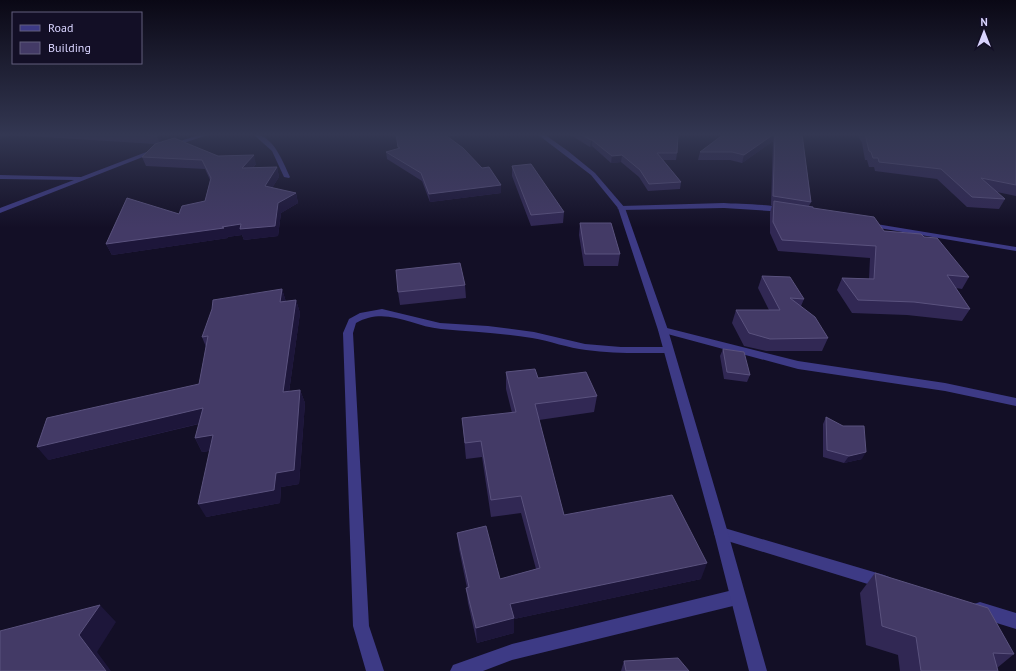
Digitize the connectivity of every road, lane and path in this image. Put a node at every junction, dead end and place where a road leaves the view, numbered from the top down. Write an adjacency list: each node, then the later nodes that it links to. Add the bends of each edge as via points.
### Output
1 (117, 165): 6 (street)
2 (282, 165): 5 (street)
3 (582, 165): 7 (street, via 593,174)
4 (0, 177): 6 (street)
5 (287, 177)
6 (84, 178): 8 (street)
7 (621, 208): 9 (street, via 730,206); 12 (street)
8 (0, 211)
9 (792, 211)
10 (860, 222): 11 (street)
11 (1016, 249)
12 (663, 330): 13 (street); 14 (street, via 798,366 945,387)
13 (668, 350): 15 (street); 20 (street, via 585,347 534,335 440,326 382,312 363,314 352,321 348,333 361,626)
14 (1016, 402)
15 (721, 533): 16 (street); 17 (street)
16 (895, 585)
17 (737, 597): 21 (street, via 526,649); 22 (street)
18 (963, 605): 19 (street)
19 (1016, 621)
20 (375, 671)
21 (459, 671)
22 (758, 671)

